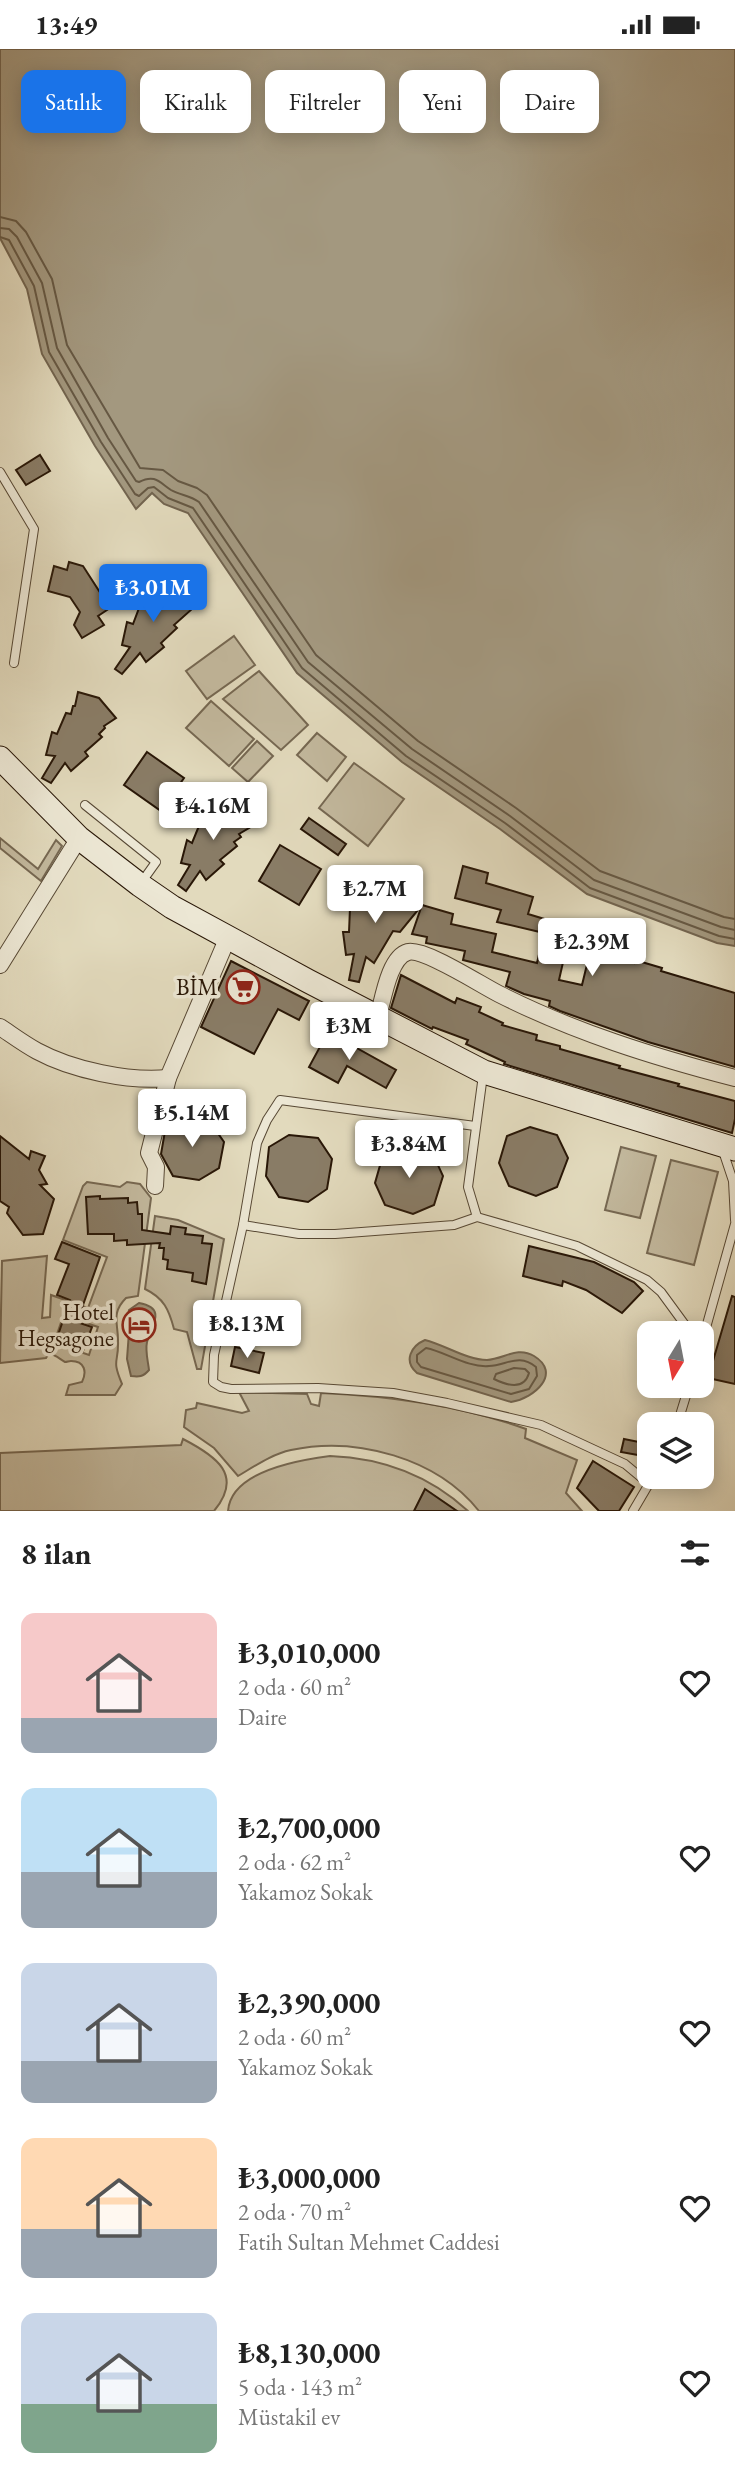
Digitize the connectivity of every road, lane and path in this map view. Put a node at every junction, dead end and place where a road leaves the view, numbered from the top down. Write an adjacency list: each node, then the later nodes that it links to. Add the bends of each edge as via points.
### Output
1 (0, 472): 2 (lane, via 34,529)
2 (14, 663)
3 (0, 758): 5 (street)
4 (85, 805): 6 (lane, via 156,862)
5 (79, 838): 6 (street); 8 (street)
6 (140, 885): 7 (street)
7 (228, 937): 9 (street); 13 (street)
8 (0, 965)
9 (378, 1017): 11 (street); 12 (street, via 394,962 411,951 561,1023 659,1059)
10 (0, 1027): 13 (street, via 38,1052 70,1065 145,1080)
11 (484, 1072): 14 (lane); 15 (street)
12 (735, 1077)
13 (169, 1078): 16 (street, via 149,1153 156,1167)
14 (475, 1126): 17 (lane, via 468,1188); 19 (lane, via 280,1100 257,1143)
15 (728, 1147): 18 (lane)
16 (155, 1186)
17 (477, 1217): 19 (lane, via 454,1225 335,1234); 20 (lane, via 577,1246 647,1280)
18 (735, 1222): 21 (lane)
19 (243, 1226): 22 (lane, via 214,1355 213,1382 221,1387 393,1393 447,1403 541,1426)
20 (682, 1321)
21 (708, 1321)
22 (637, 1472)
23 (646, 1489): 24 (lane)
24 (633, 1511)

